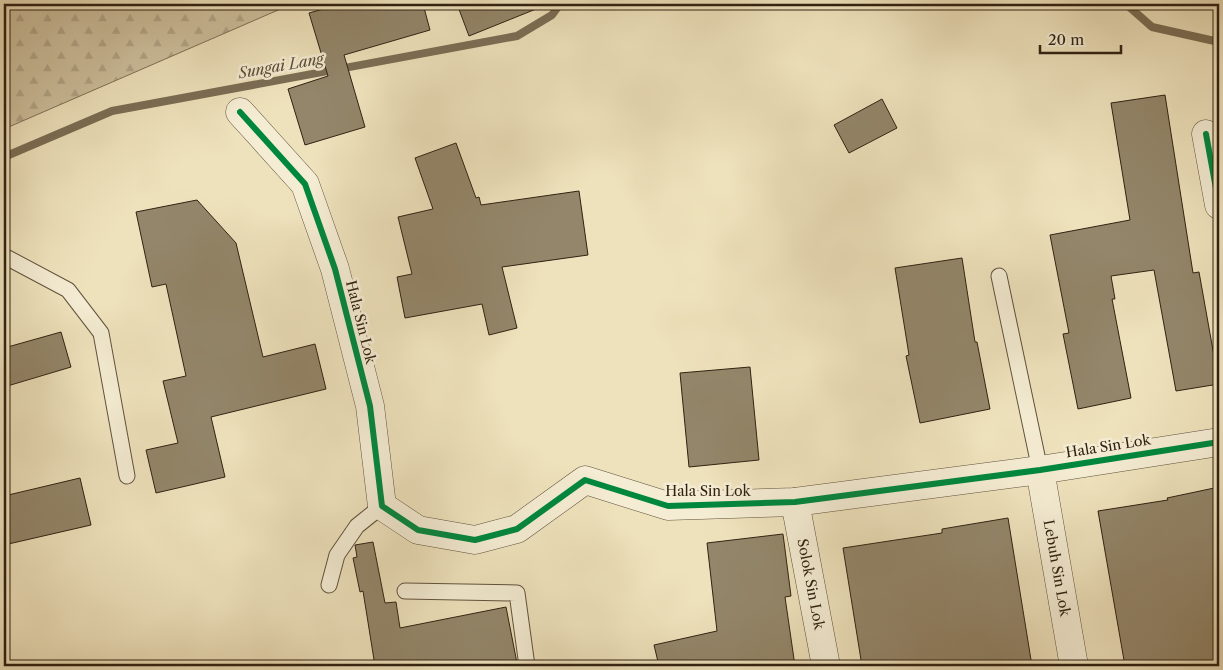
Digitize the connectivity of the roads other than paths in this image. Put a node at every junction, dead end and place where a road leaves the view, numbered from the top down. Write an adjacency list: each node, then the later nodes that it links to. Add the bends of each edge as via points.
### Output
1 (240, 112): 10 (street, Hala Sin Lok, via 305,184 335,269 370,406)
2 (1206, 134): 3 (street)
3 (1219, 205)
4 (4, 256): 8 (lane, via 68,290 101,333)
5 (999, 276): 7 (lane)
6 (1219, 442): 7 (street, Hala Sin Lok)
7 (1040, 470): 9 (street, Hala Sin Lok); 15 (street, Lebuh Sin Lok)
8 (127, 476)
9 (795, 502): 10 (street, Hala Sin Lok, via 668,506 585,480 517,529 475,540 418,530); 14 (street, Solok Sin Lok)
10 (382, 506): 11 (lane, via 357,526 337,555)
11 (329, 585)
12 (405, 590): 13 (lane, via 517,593)
13 (527, 666)
14 (826, 666)
15 (1074, 666)

